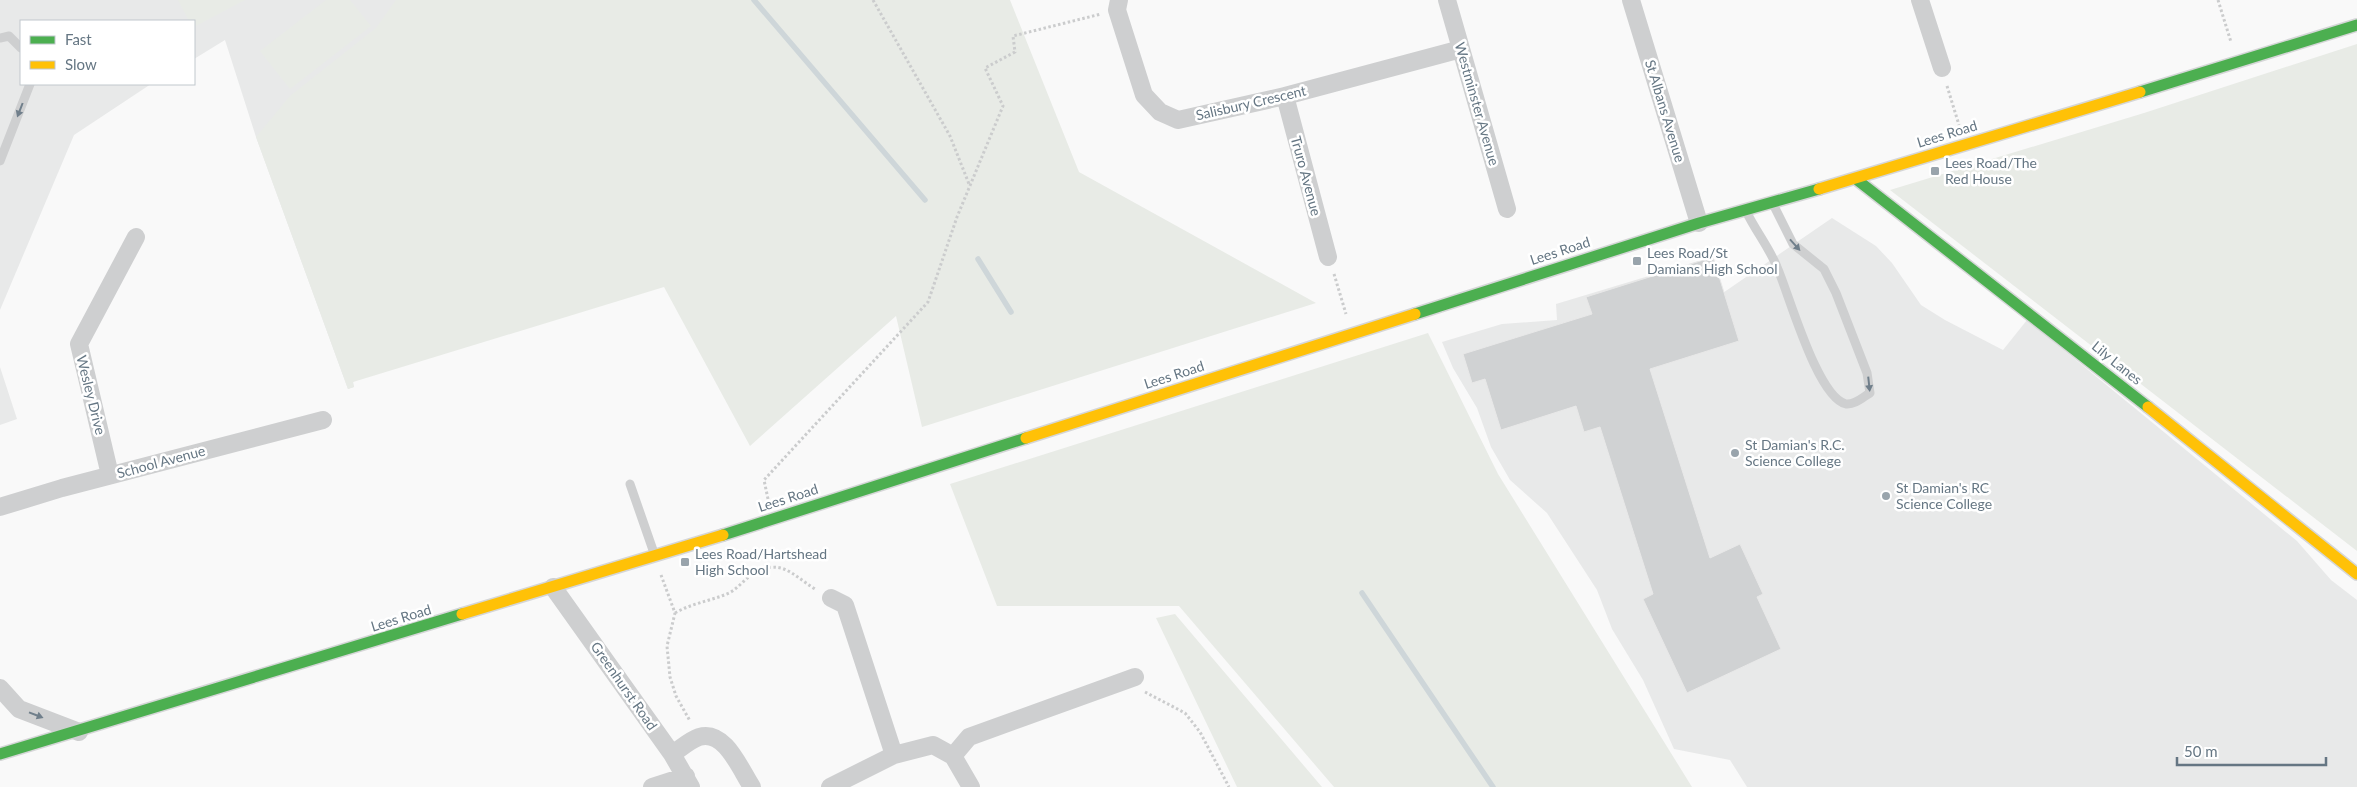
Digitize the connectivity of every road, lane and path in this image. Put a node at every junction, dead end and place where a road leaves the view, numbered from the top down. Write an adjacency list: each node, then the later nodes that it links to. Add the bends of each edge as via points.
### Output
1 (873, 0): 18 (path, via 950,136)
2 (1447, 0): 10 (street, Westminster Avenue)
3 (1633, 0): 22 (street, St Albans Avenue)
4 (1920, 0): 12 (street)
5 (2218, 0): 11 (path)
6 (1118, 5): 14 (street, Salisbury Crescent, via 1144,95 1160,112 1178,120); 18 (path, via 1013,36 1015,52 986,68 1003,106)
7 (2357, 25): 11 (main road, Lees Road)
8 (0, 38): 9 (lane, via 9,36)
9 (20, 47)
10 (1461, 49): 14 (street, Salisbury Crescent); 20 (street, Westminster Avenue)
11 (2238, 63): 15 (main road, Lees Road)
12 (1942, 68): 15 (path)
13 (30, 85): 16 (lane, one-way to 16)
14 (1285, 96): 24 (street, Truro Avenue)
15 (1964, 144): 17 (main road, Lees Road)
16 (0, 161)
17 (1856, 179): 19 (main road, Lees Road); 33 (main road, Lily Lanes, via 2067,342)
18 (969, 184): 31 (path, via 928,302 764,480)
19 (1772, 202): 21 (main road, Lees Road); 21 (lane, one-way to 21, via 1793,244 1824,269 1858,346 1868,373 1870,392 1852,404 1845,404 1825,386 1777,267)
20 (1507, 209)
21 (1746, 210): 22 (main road, Lees Road)
22 (1699, 223): 31 (main road, Lees Road)
23 (136, 237): 28 (street, Wesley Drive, via 79,344)
24 (1328, 257)
25 (1336, 279): 26 (path)
26 (1342, 300)
27 (323, 420): 28 (street, School Avenue)
28 (110, 475): 30 (street, School Avenue)
29 (630, 484): 32 (lane)
30 (0, 507)
31 (774, 519): 32 (main road, Lees Road)
32 (654, 556): 34 (main road, Lees Road); 36 (path)
33 (2357, 574)
34 (553, 587): 39 (main road, Lees Road); 42 (street, Greenhurst Road)
35 (831, 598): 36 (path, via 791,571 775,567 756,572 727,594 686,606); 43 (street, via 845,605)
36 (675, 613): 40 (path, via 667,646 670,677)
37 (1135, 677): 44 (street, via 969,737); 50 (path, via 1146,694 1185,713 1200,732)
38 (0, 688): 39 (street, one-way to 39, via 19,708)
39 (79, 732): 41 (main road, Lees Road)
40 (698, 738): 42 (street); 47 (street, via 711,736 723,742)
41 (0, 754)
42 (672, 754): 45 (street, Greenhurst Road)
43 (894, 755): 44 (street, via 933,745); 48 (street)
44 (953, 756): 49 (street)
45 (688, 782): 46 (street)
46 (652, 787)
47 (752, 787)
48 (830, 787)
49 (971, 787)
50 (1229, 787)

